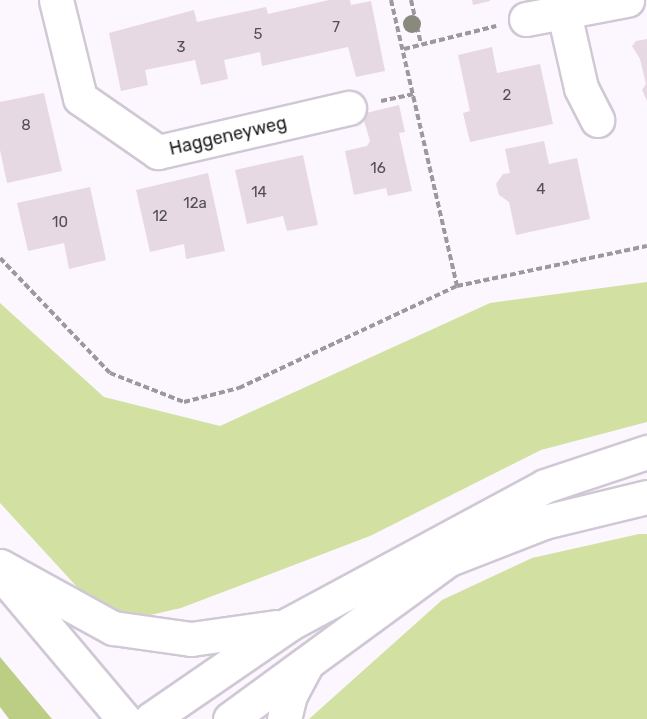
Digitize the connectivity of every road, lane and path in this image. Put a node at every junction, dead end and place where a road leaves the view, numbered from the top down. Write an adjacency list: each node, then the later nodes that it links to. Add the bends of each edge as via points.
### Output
1 (56, 0): 9 (main road, Haggeneyweg, via 80,98 158,152)
2 (391, 0): 8 (path)
3 (411, 0): 7 (path)
4 (627, 0): 5 (main road)
5 (564, 13): 6 (main road); 10 (main road, via 581,88)
6 (526, 19): 7 (path)
7 (421, 44): 8 (path)
8 (404, 49): 13 (path)
9 (349, 108)
10 (597, 120)
11 (647, 246): 13 (path)
12 (0, 258): 13 (path, via 110,373 184,402 238,388)
13 (457, 286)
14 (647, 452): 18 (main road, via 545,486)
15 (647, 497): 19 (main road, via 544,522 447,560)
16 (0, 566): 18 (main road, via 113,628 191,639)
17 (0, 572): 20 (main road)
18 (289, 624): 21 (main road)
19 (310, 658): 22 (main road); 23 (main road, via 290,695)
20 (124, 719)
21 (151, 719)
22 (230, 719)
23 (284, 719)

